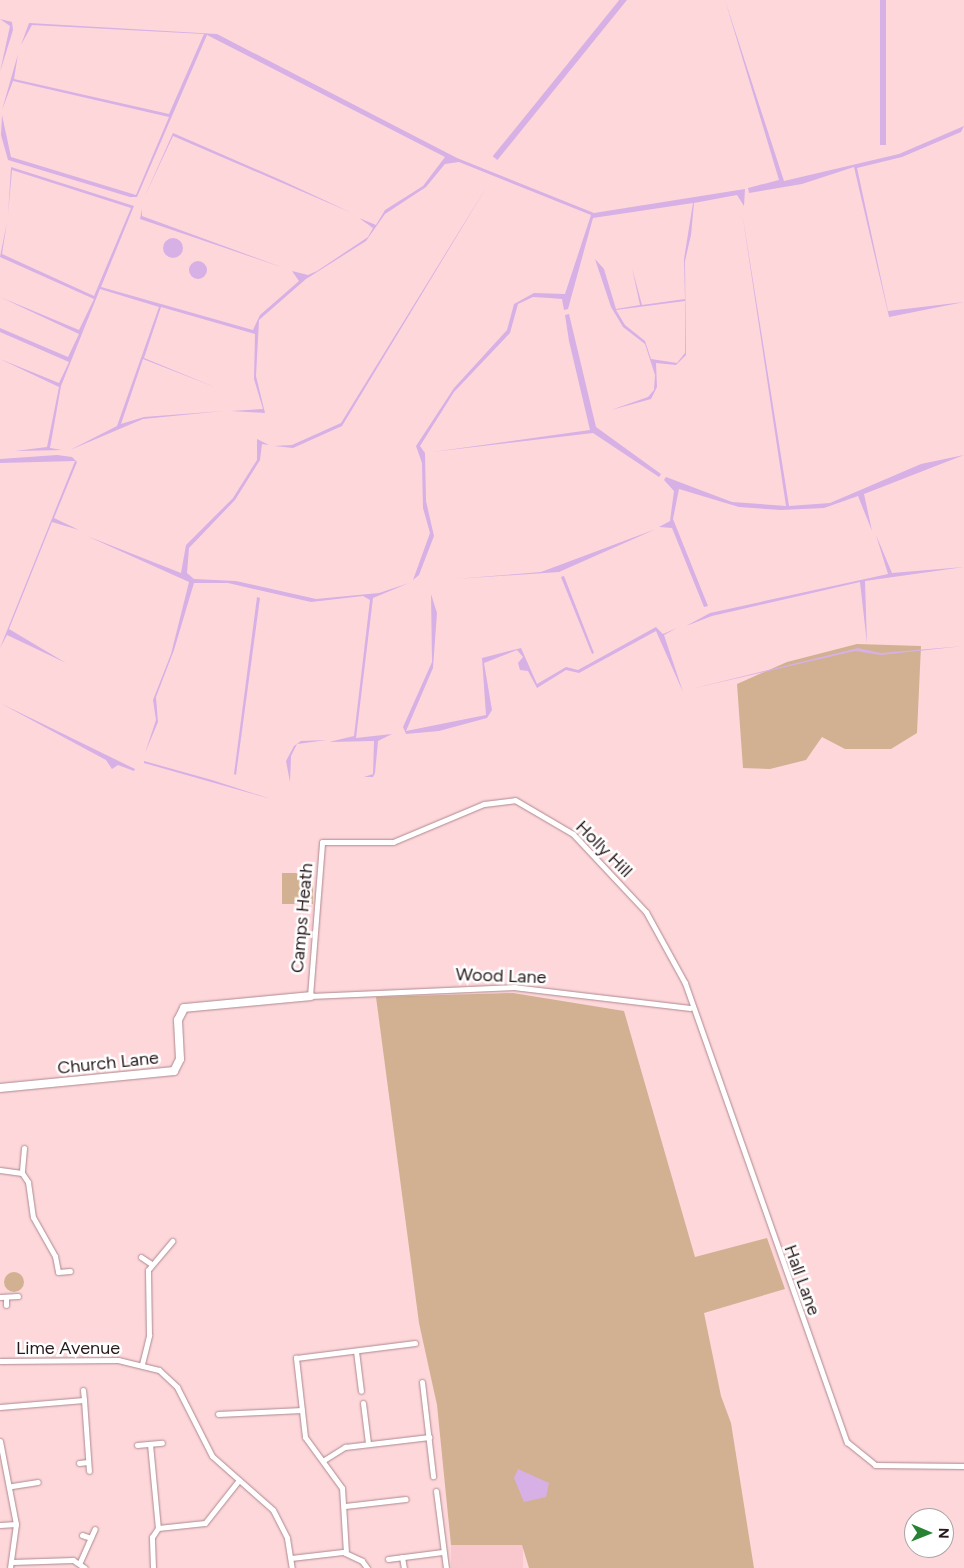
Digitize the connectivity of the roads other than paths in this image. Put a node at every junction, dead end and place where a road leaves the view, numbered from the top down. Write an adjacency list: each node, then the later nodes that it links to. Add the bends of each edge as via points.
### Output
1 (322, 842): 2 (street, Camps Heath); 3 (street, Holly Hill, via 393,842 484,804 514,800 527,804 573,834 646,912 685,983)
2 (310, 996): 3 (street, Wood Lane, via 515,987); 4 (street, Church Lane, via 184,1008 178,1020 180,1059 174,1071)
3 (690, 1008): 38 (street, Hall Lane, via 847,1442 875,1464)
4 (0, 1088)
5 (24, 1148): 7 (street)
6 (0, 1170): 7 (street)
7 (22, 1173): 11 (street, via 28,1182 33,1217 55,1256 58,1272)
8 (172, 1241): 10 (street)
9 (141, 1257): 10 (street)
10 (150, 1263): 18 (street, via 146,1279 149,1335)
11 (70, 1271)
12 (18, 1296): 13 (street)
13 (3, 1297): 14 (street)
14 (6, 1306)
15 (415, 1343): 16 (street)
16 (356, 1350): 21 (street); 25 (street, via 296,1358)
17 (0, 1361): 18 (street, Lime Avenue, via 118,1360)
18 (142, 1364): 41 (street, Lime Avenue, via 172,1380 203,1444)
19 (422, 1382): 29 (street)
20 (83, 1390): 22 (street)
21 (361, 1391)
22 (84, 1400): 24 (street, via 8,1403); 37 (street)
23 (363, 1403): 32 (street)
24 (0, 1407)
25 (302, 1410): 26 (street); 35 (street, via 305,1437)
26 (260, 1412): 27 (street); 28 (street)
27 (218, 1414)
28 (260, 1419)
29 (429, 1437): 32 (street); 40 (street)
30 (0, 1441): 43 (street)
31 (162, 1443): 33 (street)
32 (368, 1443): 35 (street, via 338,1450)
33 (150, 1444): 34 (street); 51 (street)
34 (137, 1445)
35 (324, 1460): 48 (street, via 342,1488)
36 (79, 1462): 37 (street)
37 (88, 1462): 39 (street)
38 (964, 1466)
39 (89, 1471)
40 (433, 1476)
41 (239, 1480): 51 (street, via 205,1524); 58 (street, Lime Avenue, via 273,1510)
42 (38, 1482): 43 (street)
43 (12, 1486): 49 (street)
44 (436, 1491): 55 (street)
45 (386, 1494): 47 (street)
46 (406, 1499): 47 (street)
47 (387, 1501): 48 (street)
48 (345, 1506): 56 (street)
49 (16, 1524): 50 (street); 61 (street)
50 (0, 1525)
51 (158, 1528): 63 (street, via 152,1538)
52 (95, 1529): 54 (street)
53 (82, 1534): 54 (street)
54 (91, 1538): 60 (street)
55 (443, 1552): 57 (street); 67 (street)
56 (346, 1553): 58 (street); 65 (street)
57 (402, 1557): 59 (street); 66 (street)
58 (291, 1558): 64 (street, Lime Avenue)
59 (388, 1559)
60 (80, 1562): 61 (street); 62 (street)
61 (11, 1565)
62 (85, 1568)
63 (153, 1568)
64 (292, 1568)
65 (367, 1568)
66 (404, 1568)
67 (446, 1568)

